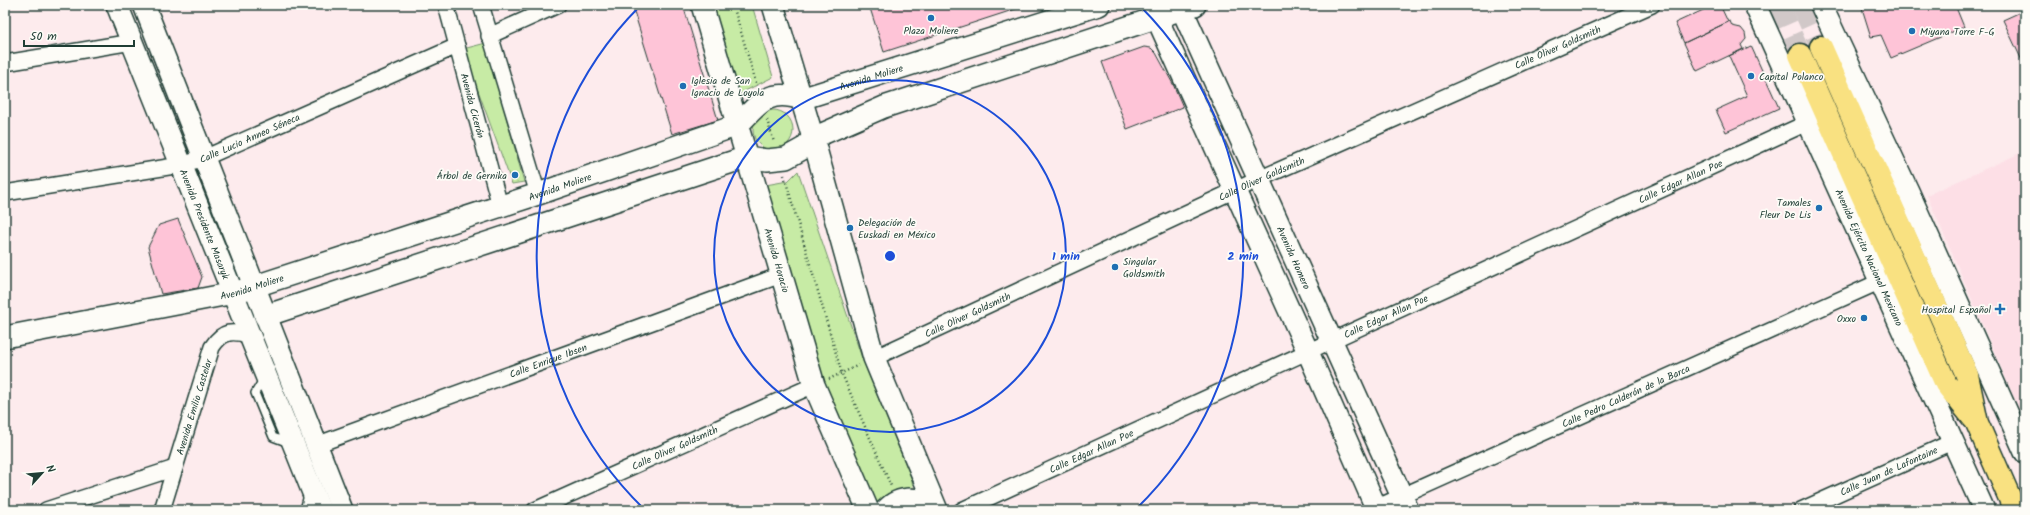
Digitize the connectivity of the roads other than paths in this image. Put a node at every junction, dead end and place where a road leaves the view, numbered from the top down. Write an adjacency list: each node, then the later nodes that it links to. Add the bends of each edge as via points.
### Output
1 (117, 5): 16 (street, Avenida Presidente Masaryk)
2 (144, 5): 26 (street)
3 (446, 5): 17 (street, Avenida Cicerón)
4 (481, 5): 15 (street)
5 (558, 5): 15 (street)
6 (702, 5): 23 (street, Avenida Horacio)
7 (773, 5): 21 (street)
8 (1099, 5): 21 (street, Avenida Moliere)
9 (1652, 5): 28 (street, Calle Oliver Goldsmith)
10 (1755, 5): 14 (street, Avenida Ejército Nacional Mexicano)
11 (1821, 5): 47 (street, via 1912,198)
12 (1186, 6): 13 (street); 28 (street, Avenida Homero)
13 (1154, 11): 24 (street, via 884,107); 29 (street)
14 (1766, 15): 22 (street, Avenida Ejército Nacional Mexicano)
15 (489, 36): 31 (street)
16 (132, 42): 20 (street); 27 (street, Avenida Presidente Masaryk)
17 (457, 46): 26 (street, Calle Lucio Anneo Séneca); 32 (street, Avenida Cicerón)
18 (1821, 47): 44 (main road, Avenida Ejército Nacional Mexicano, via 1967,375)
19 (1800, 55): 44 (main road, Avenida Ejército Nacional Mexicano, via 1946,384)
20 (5, 63)
21 (801, 99): 23 (street, Avenida Moliere, via 780,96 761,102 752,108); 24 (street)
22 (1809, 122): 34 (street, Avenida Ejército Nacional Mexicano); 40 (street, Calle Edgar Allan Poe)
23 (738, 125): 25 (street, Avenida Horacio); 31 (street, Avenida Moliere)
24 (813, 138): 25 (street, via 798,153 780,160); 42 (street)
25 (747, 157): 33 (street, Avenida Horacio); 37 (street)
26 (204, 158): 27 (street, Calle Lucio Anneo Séneca); 35 (street)
27 (181, 165): 30 (street, Calle Lucio Anneo Séneca); 36 (street, Avenida Presidente Masaryk)
28 (1259, 179): 29 (street, Calle Oliver Goldsmith); 40 (street, Avenida Homero)
29 (1235, 190): 41 (street); 42 (street, Calle Oliver Goldsmith)
30 (5, 193)
31 (538, 194): 32 (street, Avenida Moliere)
32 (500, 206): 35 (street, Avenida Moliere)
33 (781, 275): 43 (street, Avenida Horacio); 46 (street, Calle Enrique Ibsen)
34 (1881, 281): 45 (street, Avenida Ejército Nacional Mexicano); 50 (street, Calle Pedro Calderón de la Barca)
35 (254, 287): 36 (street, Avenida Moliere); 37 (street)
36 (234, 293): 38 (street, Avenida Presidente Masaryk); 39 (street, Avenida Moliere)
37 (265, 316): 46 (street)
38 (250, 335): 48 (street, Avenida Emilio Castelar, via 227,333 217,339 212,347); 49 (street, Avenida Presidente Masaryk)
39 (5, 336)
40 (1332, 341): 41 (street, Calle Edgar Allan Poe); 50 (street, Avenida Homero)
41 (1308, 352): 52 (street); 61 (street, Calle Edgar Allan Poe)
42 (874, 358): 60 (street)
43 (814, 385): 58 (street, Calle Oliver Goldsmith); 59 (street, Avenida Horacio)
44 (1977, 423): 64 (main road, Avenida Ejército Nacional Mexicano)
45 (1954, 441): 62 (street, Calle Juan de Lafontaine); 63 (street, Avenida Ejército Nacional Mexicano)
46 (316, 445): 57 (street)
47 (2025, 450)
48 (175, 468): 53 (street); 54 (street, Avenida Emilio Castelar)
49 (311, 486): 55 (lane); 56 (street, Avenida Presidente Masaryk)
50 (1405, 503): 52 (street, Calle Pedro Calderón de la Barca)
51 (892, 506): 60 (street, via 916,499)
52 (1374, 509)
53 (46, 510)
54 (162, 510)
55 (304, 510)
56 (320, 510)
57 (342, 510)
58 (535, 510)
59 (868, 510)
60 (936, 510)
61 (962, 510)
62 (1801, 510)
63 (1984, 510)
64 (2015, 510)

